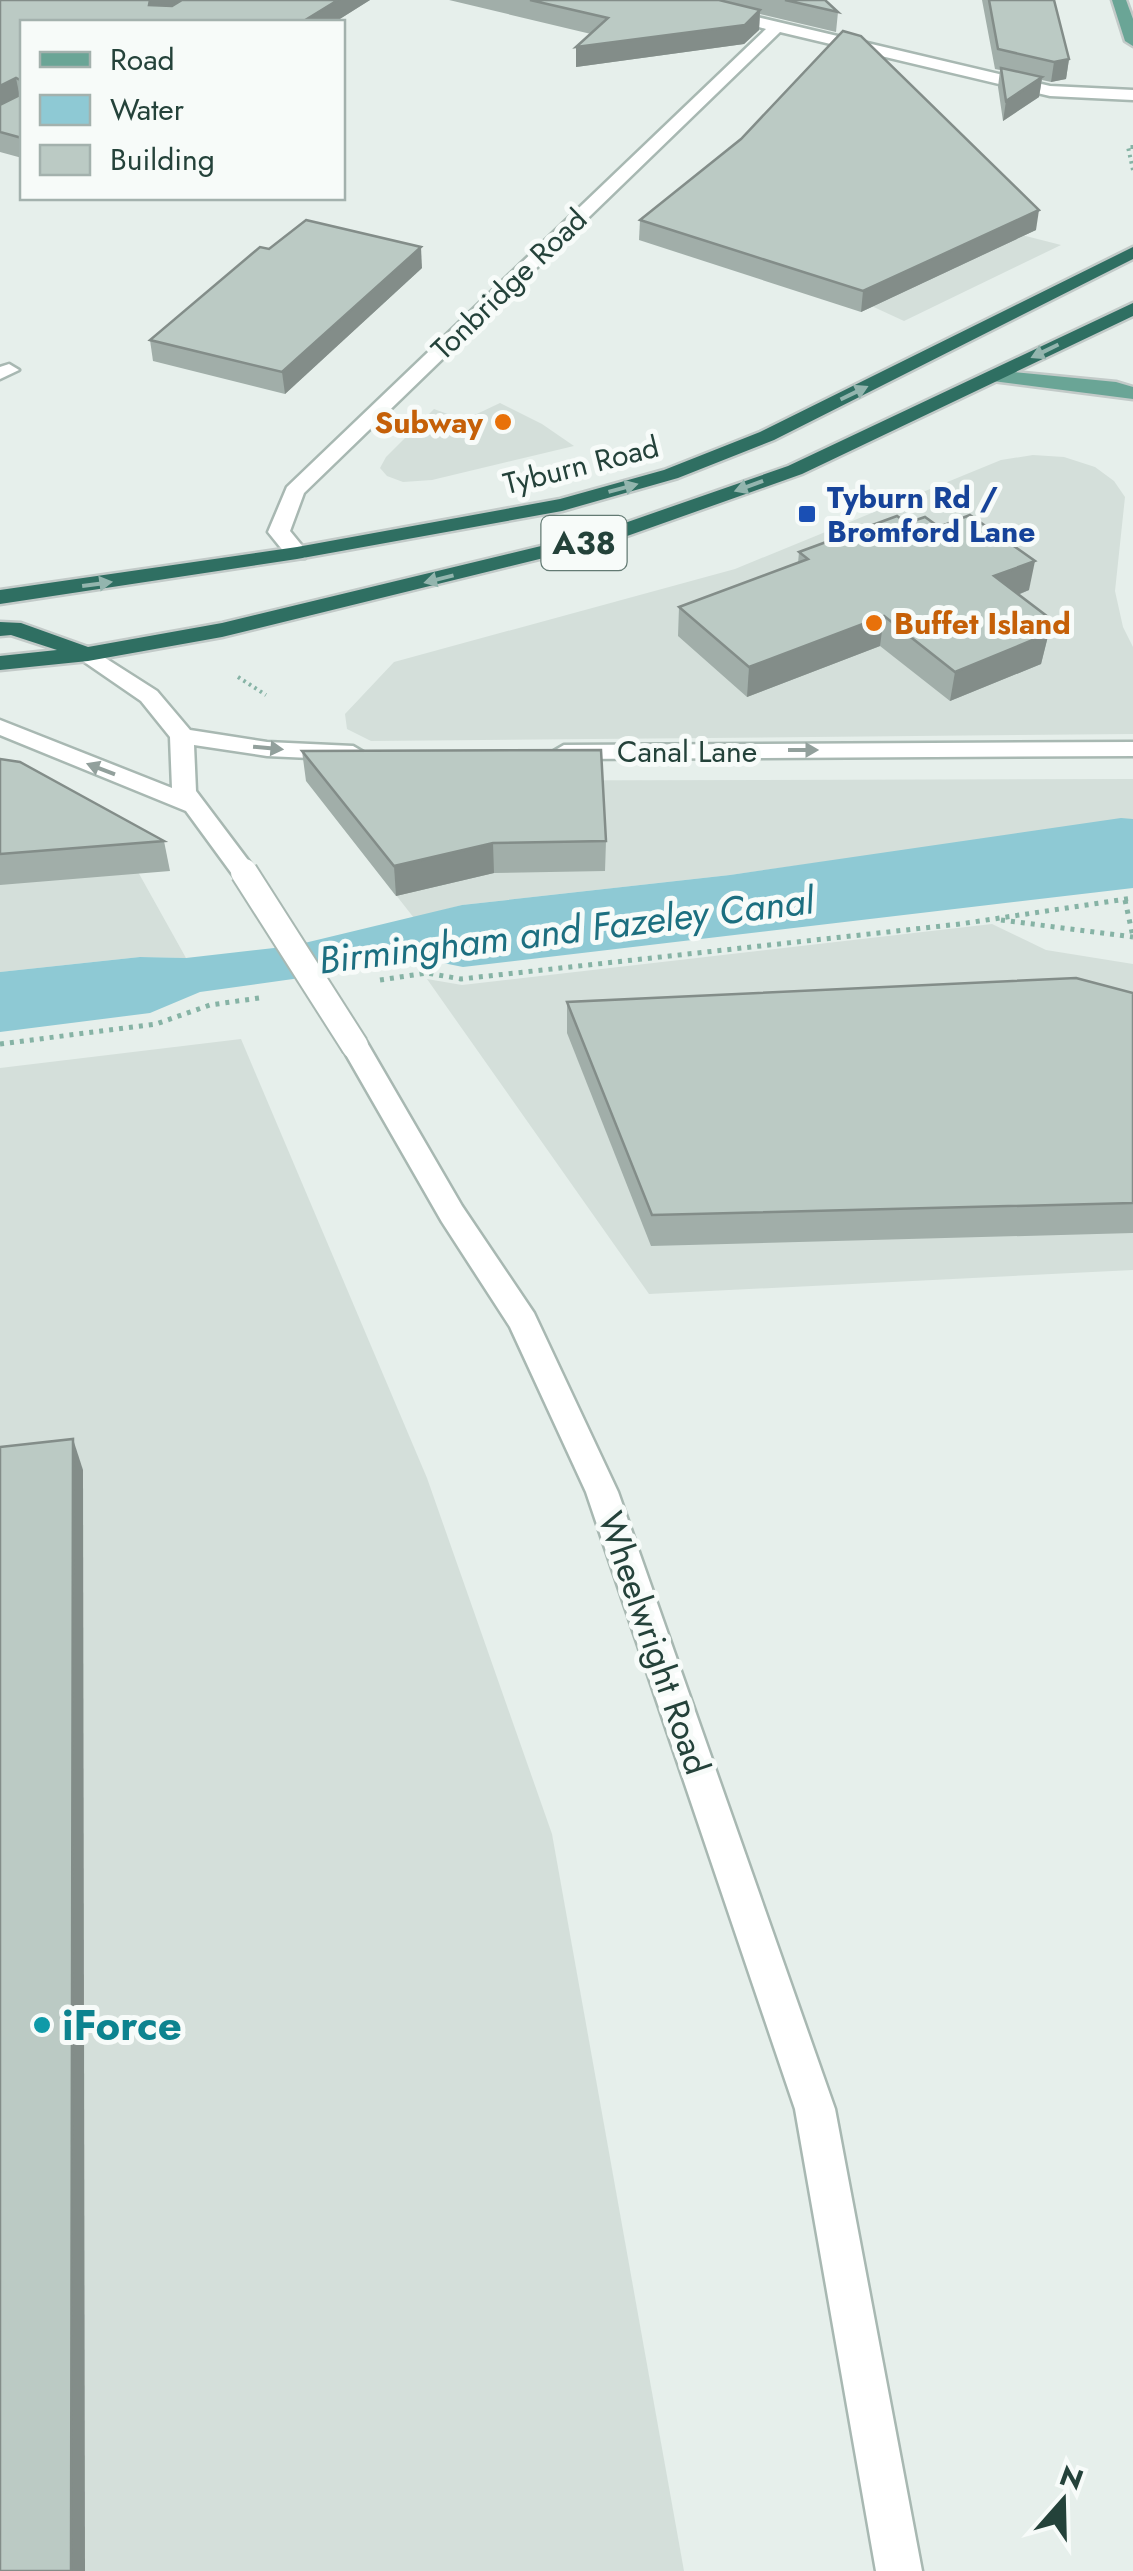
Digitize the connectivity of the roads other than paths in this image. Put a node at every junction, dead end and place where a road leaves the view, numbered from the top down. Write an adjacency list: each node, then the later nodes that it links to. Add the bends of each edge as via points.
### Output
1 (1119, 0): 4 (main road)
2 (739, 18): 3 (street)
3 (776, 26): 5 (street, via 1050,90); 10 (street, Tonbridge Road, via 294,491 279,532)
4 (1133, 41)
5 (1133, 95)
6 (1133, 252): 10 (highway, Tyburn Road / A38, one-way to 6, via 562,505 671,474 802,419)
7 (1133, 309): 8 (highway, Tyburn Road / A38, one-way to 8)
8 (992, 376): 9 (main road); 13 (highway, Tyburn Road / A38, one-way to 13, via 795,470 606,537 306,613)
9 (1133, 394)
10 (297, 553): 11 (highway, Tyburn Road / A38, one-way to 10)
11 (0, 596)
12 (0, 629): 13 (highway)
13 (88, 654): 14 (highway, Tyburn Road / A38); 16 (street, via 149,696)
14 (0, 663)
15 (0, 727): 20 (street, one-way to 15)
16 (182, 736): 19 (street, one-way to 19, via 267,749); 20 (street, Wheelwright Road, via 184,792)
17 (1133, 749): 18 (street, Canal Lane, one-way to 17)
18 (535, 752)
19 (376, 753)
20 (192, 804): 21 (street, Wheelwright Road, bridge, via 244,872 523,1321 602,1492 815,2109)
21 (899, 2571)

